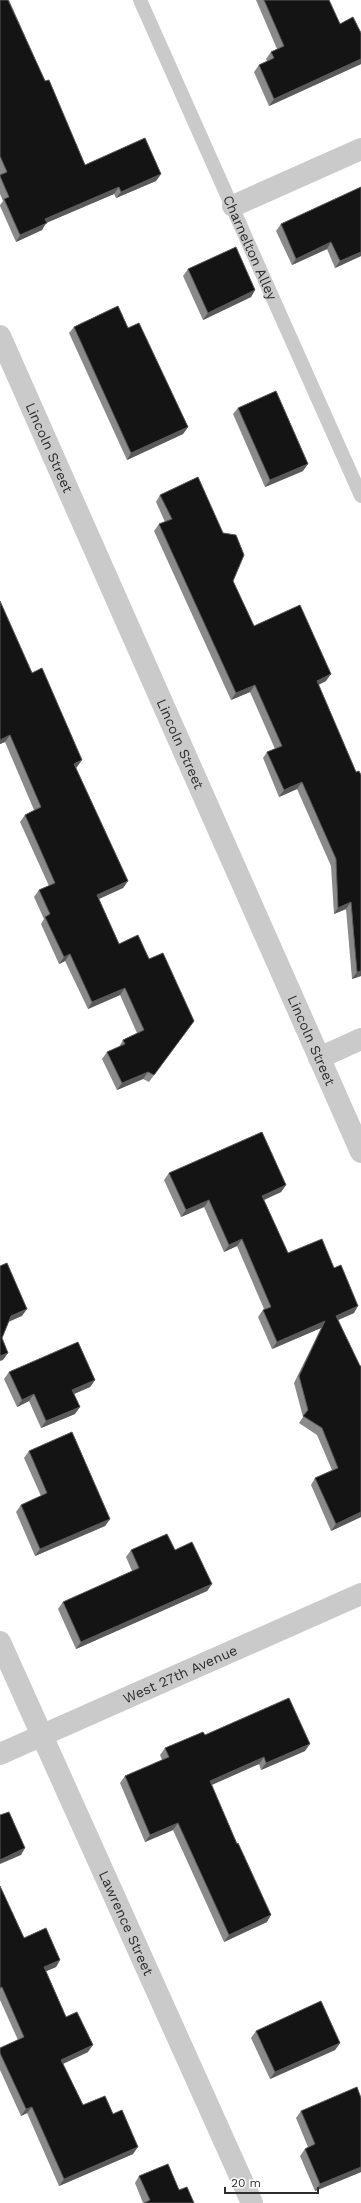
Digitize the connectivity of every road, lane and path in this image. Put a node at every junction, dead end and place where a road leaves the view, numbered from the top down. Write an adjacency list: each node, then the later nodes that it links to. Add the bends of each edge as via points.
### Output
1 (140, 0): 3 (lane, Charnelton Alley)
2 (361, 149): 3 (street)
3 (232, 206): 5 (lane, Charnelton Alley)
4 (0, 336): 7 (street, Lincoln Street)
5 (361, 496)
6 (361, 1039): 7 (street)
7 (319, 1058): 8 (street, Lincoln Street)
8 (361, 1152)
9 (361, 1594): 11 (street, West 27th Avenue)
10 (0, 1642): 11 (street, Lawrence Street)
11 (41, 1736): 12 (street, West 27th Avenue); 13 (street, Lawrence Street)
12 (0, 1754)
13 (252, 2203)

